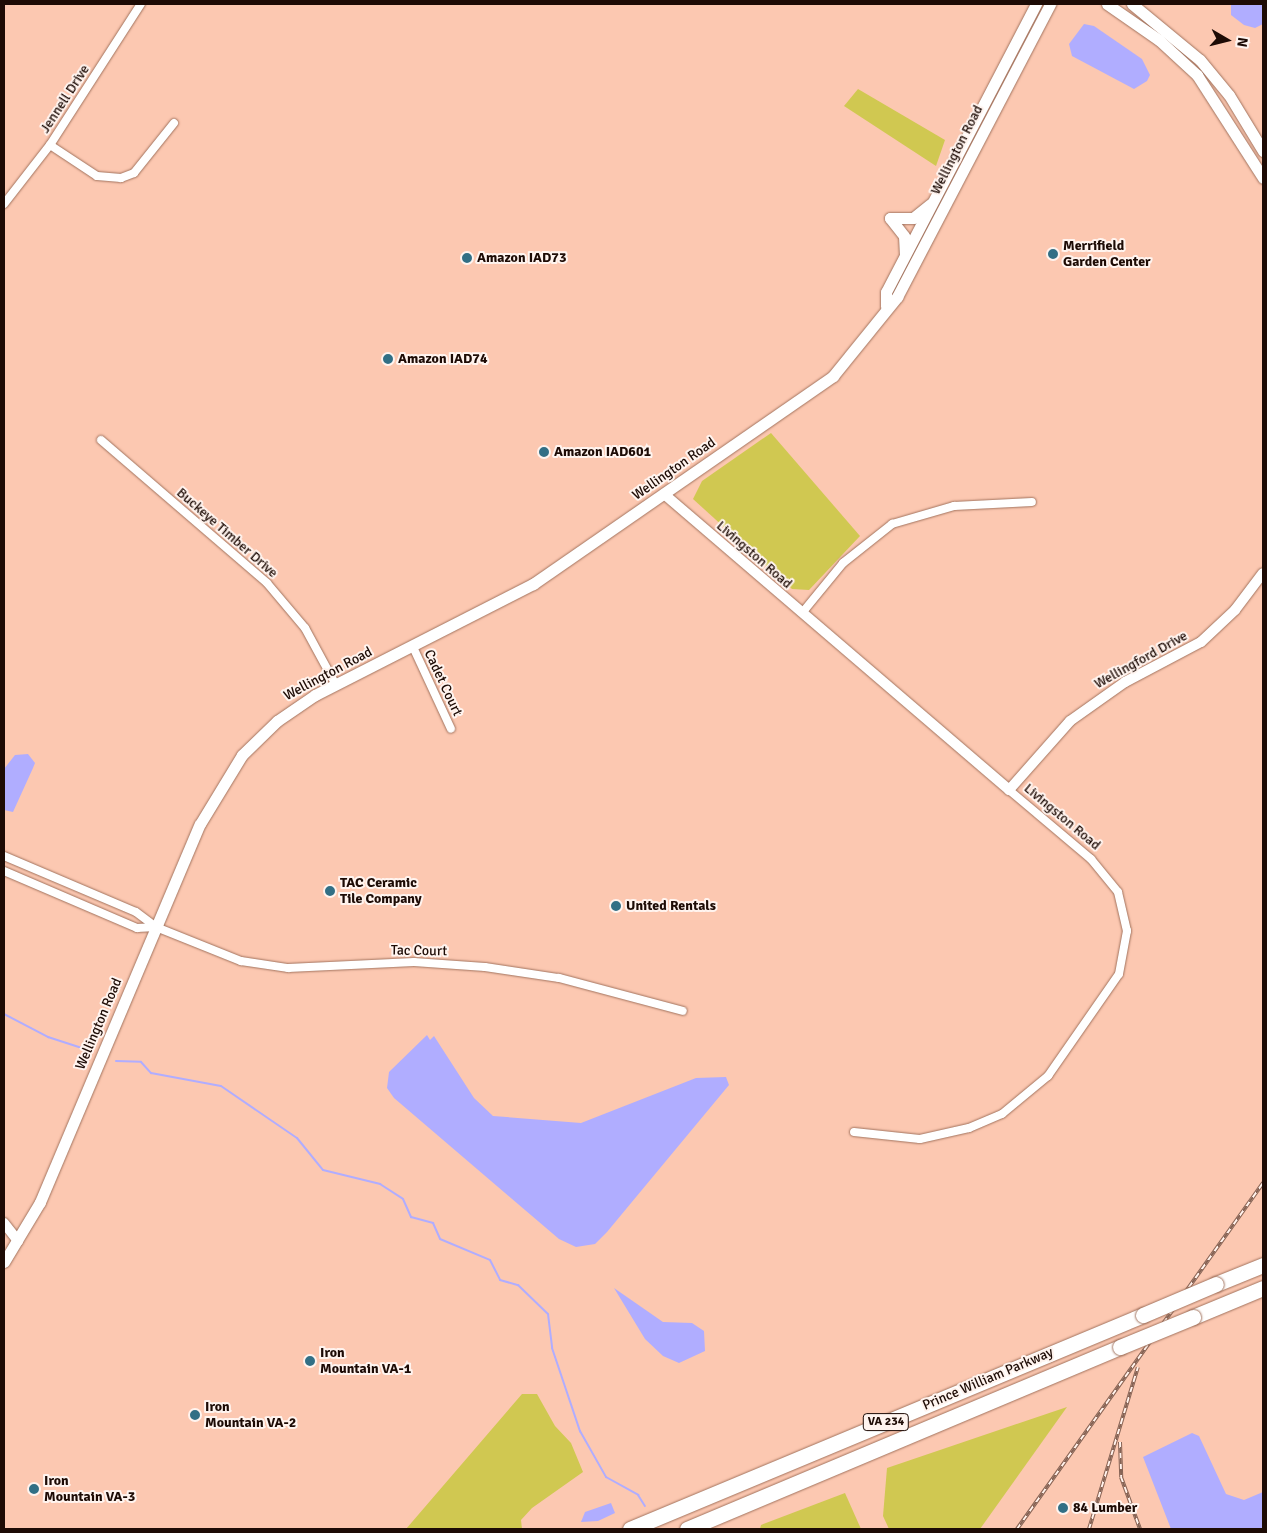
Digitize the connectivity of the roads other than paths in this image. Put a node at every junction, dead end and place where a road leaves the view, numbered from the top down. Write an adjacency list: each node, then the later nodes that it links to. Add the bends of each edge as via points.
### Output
1 (140, 4): 7 (street, Jennell Drive)
2 (1036, 4): 10 (main road, Wellington Road)
3 (1050, 4): 13 (main road, Wellington Road, via 906,279)
4 (1107, 4): 9 (main road, via 1159,40 1197,75)
5 (1132, 4): 8 (main road, via 1200,60 1229,95)
6 (174, 123): 7 (street, via 134,173 121,178 97,176)
7 (50, 145): 11 (street, Jennell Drive)
8 (1263, 151)
9 (1263, 177)
10 (935, 200): 12 (main road, Wellington Road); 12 (main road, via 913,218 890,218 904,236)
11 (5, 201)
12 (904, 260): 13 (main road, Wellington Road, via 886,292)
13 (886, 306): 15 (main road, Wellington Road, via 855,351 823,384)
14 (101, 440): 20 (street, Buckeye Timber Drive, via 267,583 304,628)
15 (664, 494): 18 (street, Livingston Road); 19 (main road, Wellington Road, via 533,584)
16 (1032, 502): 18 (street, via 954,506 892,524 849,556)
17 (1263, 573): 22 (street, Wellingford Drive, via 1235,610 1201,642 1125,682 1070,721)
18 (802, 613): 22 (street, Livingston Road)
19 (413, 647): 20 (main road, Wellington Road); 21 (street, Cadet Court)
20 (336, 685): 25 (main road, Wellington Road, via 277,721 232,768 200,824)
21 (451, 729)
22 (1009, 790): 27 (street, Livingston Road, via 1091,859 1118,892 1127,931 1119,974 1057,1066 1032,1092 1002,1114 970,1128 920,1139 891,1140)
23 (4, 856): 25 (street, via 136,912)
24 (4, 871): 25 (street, via 137,928)
25 (156, 927): 26 (street, Tac Court, via 225,955 266,966 305,968 414,962 485,967 559,978); 30 (main road, Wellington Road, via 40,1202)
26 (683, 1011)
27 (854, 1132)
28 (4, 1224): 30 (street)
29 (4, 1237): 30 (street)
30 (18, 1241): 31 (main road, Wellington Road)
31 (4, 1262)
32 (1263, 1265): 34 (highway, Prince William Parkway / VA 234, bridge)
33 (1263, 1288): 35 (highway, Prince William Parkway / VA 234, bridge)
34 (630, 1529)
35 (687, 1529)

